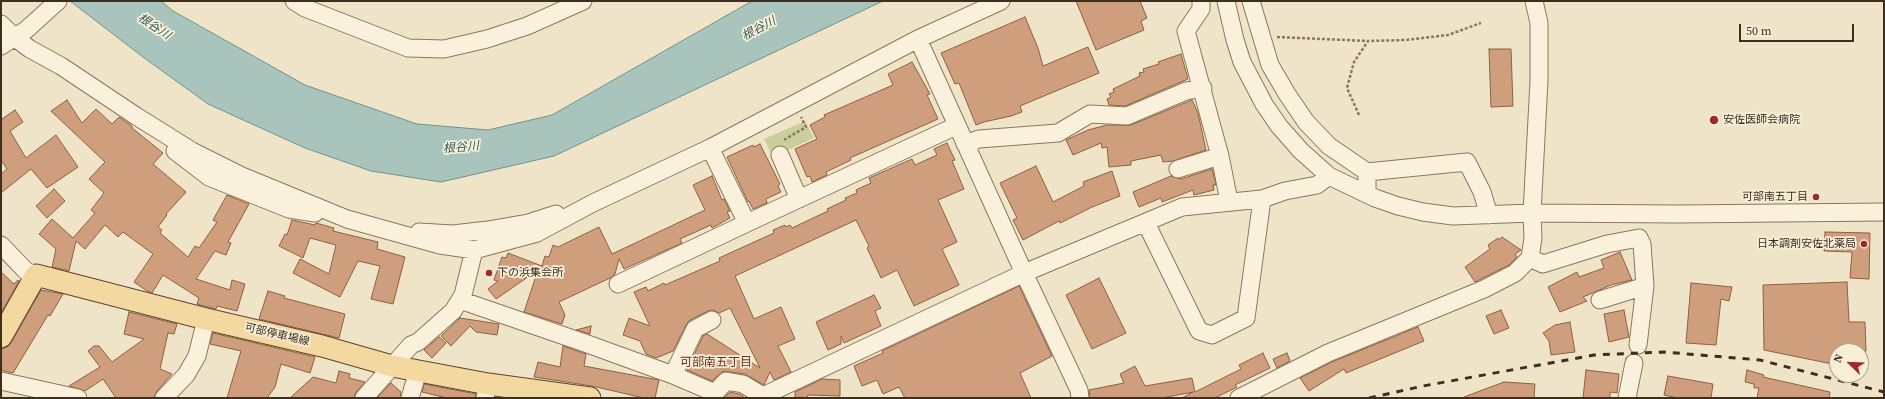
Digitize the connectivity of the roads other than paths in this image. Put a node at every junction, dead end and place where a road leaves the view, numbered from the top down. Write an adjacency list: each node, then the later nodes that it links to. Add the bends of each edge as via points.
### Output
1 (58, 1): 10 (street)
2 (294, 1): 3 (street, via 305,8 408,48 444,49 488,40)
3 (583, 1)
4 (1001, 1): 11 (street)
5 (1201, 1): 12 (street, via 1201,9 1186,31)
6 (1226, 1): 20 (street, via 1242,62 1264,104 1297,146)
7 (1251, 1): 19 (street, via 1270,65 1287,94 1306,122 1329,146)
8 (1534, 1): 27 (street, via 1539,23 1539,74)
9 (1, 24): 10 (street)
10 (14, 38): 31 (street, via 192,151 242,176 347,219)
11 (918, 39): 13 (street); 15 (street)
12 (1203, 88): 14 (street, via 1186,91 1127,116 1090,114 1058,133 979,139); 17 (street)
13 (956, 126): 14 (street); 23 (street)
14 (965, 144): 35 (street)
15 (710, 148): 25 (street); 29 (street)
16 (780, 156): 23 (street)
17 (1220, 156): 18 (street); 24 (street)
18 (1178, 169)
19 (1367, 172): 21 (street); 28 (street, via 1467,162 1482,192)
20 (1329, 176): 21 (street); 22 (street, via 1317,185)
21 (1367, 194): 28 (street, via 1423,212 1453,216)
22 (1262, 198): 24 (street); 30 (street, via 1246,318 1212,335 1199,331)
23 (799, 199): 29 (street)
24 (1229, 201): 30 (street, via 1182,207)
25 (593, 203): 31 (street, via 528,223 488,230 453,234); 33 (street, via 537,233)
26 (1884, 212): 27 (street)
27 (1532, 213): 28 (street); 34 (street, via 1533,238)
28 (1489, 215)
29 (747, 223): 37 (street)
30 (1146, 223): 35 (street)
31 (388, 231): 33 (street, via 440,245)
32 (1, 245): 36 (street, via 26,271)
33 (474, 250): 39 (street)
34 (1530, 258): 38 (street, via 1543,264 1607,244 1639,238 1642,244); 56 (street, via 1515,273 1484,289 1328,353)
35 (1024, 273): 47 (street, via 763,396 743,384 726,381 715,393); 55 (street, via 1079,390)
36 (36, 275): 41 (main road, 可部停車場線); 43 (main road)
37 (618, 284)
38 (1645, 286): 40 (street); 44 (street)
39 (460, 300): 46 (street, via 453,311 418,342); 47 (street)
40 (1600, 300)
41 (206, 319): 46 (main road, 可部停車場線); 51 (street, via 196,356 186,375)
42 (712, 320): 47 (street, via 695,329)
43 (1, 337)
44 (1638, 345)
45 (1634, 363): 57 (street)
46 (406, 369): 49 (main road, 可部停車場線); 52 (street); 53 (street)
47 (673, 375)
48 (1, 381): 50 (street)
49 (486, 391): 54 (main road, 可部停車場線)
50 (78, 398)
51 (164, 398)
52 (364, 398)
53 (410, 398)
54 (590, 398)
55 (1080, 398)
56 (1239, 398)
57 (1627, 398)

